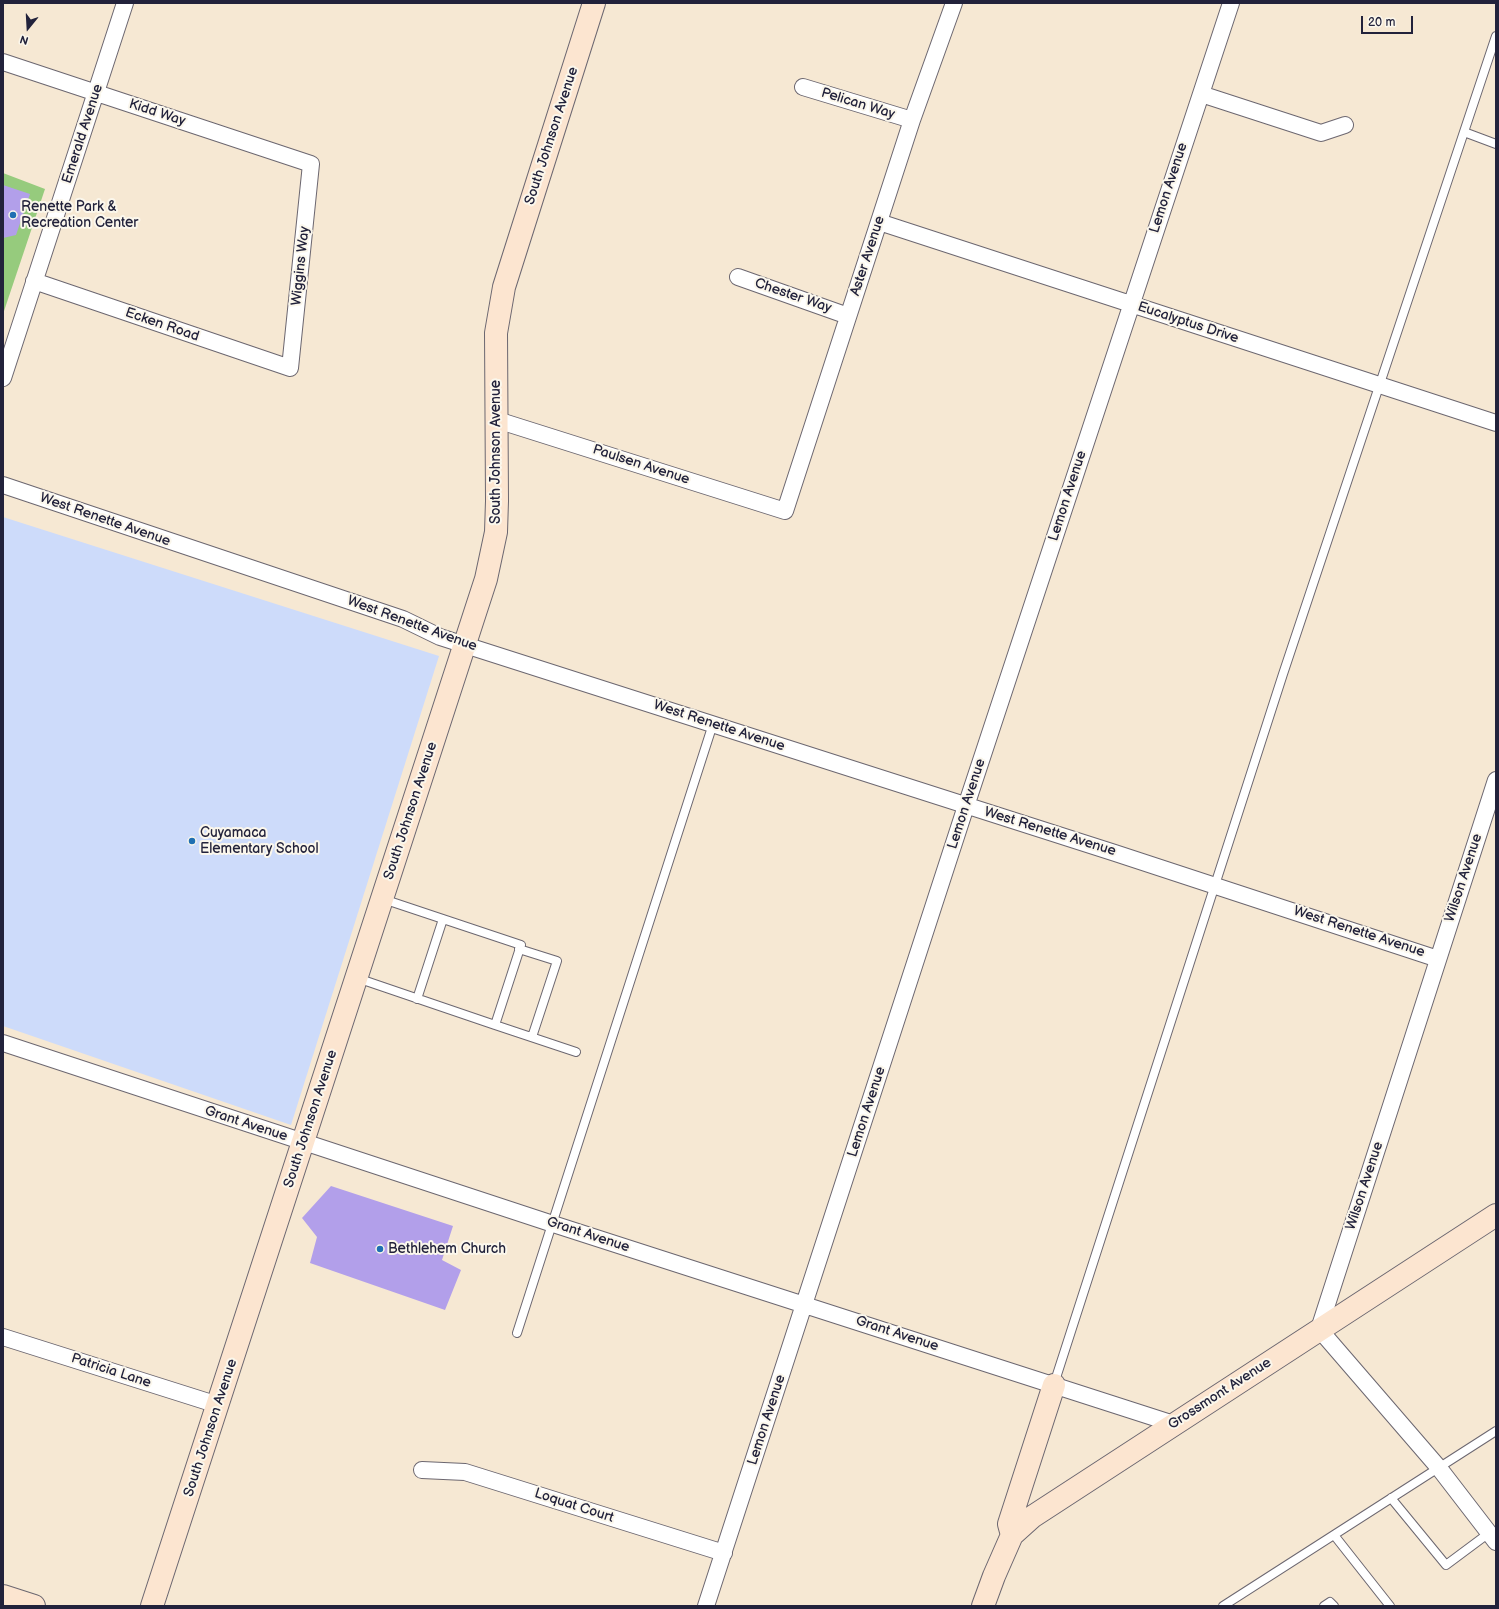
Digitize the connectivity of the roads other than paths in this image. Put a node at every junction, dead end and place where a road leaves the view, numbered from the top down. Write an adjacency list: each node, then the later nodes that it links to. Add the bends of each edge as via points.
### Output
1 (125, 3): 8 (street, Emerald Avenue)
2 (594, 3): 23 (street, South Johnson Avenue, via 504,287 496,333)
3 (954, 3): 10 (street, Aster Avenue)
4 (1230, 3): 9 (street, Lemon Avenue)
5 (1496, 36): 12 (lane)
6 (3, 62): 8 (street, Kidd Way)
7 (803, 87): 10 (street, Pelican Way)
8 (96, 92): 14 (street, Kidd Way); 17 (street, Emerald Avenue)
9 (1201, 94): 11 (street, via 1321,133); 18 (street, Lemon Avenue)
10 (912, 120): 15 (street, Aster Avenue)
11 (1345, 125)
12 (1464, 132): 13 (lane); 22 (lane)
13 (1496, 144)
14 (311, 164): 20 (street, Wiggins Way)
15 (879, 222): 18 (street, Eucalyptus Drive); 19 (street, Aster Avenue)
16 (738, 277): 19 (street, Chester Way)
17 (34, 281): 20 (street, Ecken Road); 21 (street, Emerald Avenue)
18 (1131, 304): 22 (street, Eucalyptus Drive); 30 (street, Lemon Avenue)
19 (848, 316): 26 (street, Aster Avenue)
20 (290, 368)
21 (3, 378)
22 (1378, 385): 24 (street, Eucalyptus Drive); 31 (lane)
23 (497, 420): 26 (street, Paulsen Avenue); 27 (street, South Johnson Avenue, via 496,532 486,579)
24 (1496, 423)
25 (3, 485): 27 (street, West Renette Avenue, via 403,619 440,637)
26 (785, 511)
27 (466, 645): 28 (street, West Renette Avenue); 32 (street, South Johnson Avenue)
28 (713, 724): 30 (street, West Renette Avenue); 44 (lane)
29 (1496, 780): 35 (street, Wilson Avenue)
30 (966, 806): 31 (street, West Renette Avenue); 45 (street, Lemon Avenue)
31 (1215, 885): 35 (street, West Renette Avenue); 49 (lane)
32 (382, 899): 33 (lane); 36 (street, South Johnson Avenue)
33 (443, 919): 34 (lane, via 521,946); 37 (lane)
34 (519, 949): 38 (lane); 39 (lane, via 557,961)
35 (1438, 959): 46 (street, Wilson Avenue)
36 (356, 978): 37 (lane); 42 (street, South Johnson Avenue)
37 (417, 999): 38 (lane)
38 (495, 1025): 39 (lane)
39 (532, 1037): 41 (lane)
40 (3, 1043): 42 (street, Grant Avenue)
41 (576, 1052)
42 (303, 1143): 44 (street, Grant Avenue); 50 (street, South Johnson Avenue)
43 (1496, 1215): 46 (street, Grossmont Avenue)
44 (553, 1224): 45 (street, Grant Avenue); 47 (lane)
45 (804, 1305): 49 (street, Grant Avenue); 59 (street, Lemon Avenue)
46 (1319, 1329): 51 (street, Grossmont Avenue); 53 (street)
47 (518, 1333)
48 (3, 1337): 50 (street, Patricia Lane)
49 (1054, 1385): 51 (street, Grant Avenue); 56 (street, via 1009,1524)
50 (218, 1405): 62 (street, South Johnson Avenue)
51 (1174, 1424): 56 (street, Grossmont Avenue, via 1032,1517)
52 (1496, 1431): 53 (lane)
53 (1439, 1468): 55 (lane); 58 (street)
54 (422, 1470): 59 (street, Loquat Court, via 465,1472)
55 (1391, 1498): 57 (lane); 58 (lane, via 1446,1565)
56 (1012, 1535): 64 (street, Grossmont Avenue)
57 (1334, 1535): 65 (lane); 68 (lane)
58 (1492, 1538)
59 (724, 1553): 63 (street, Lemon Avenue)
60 (3, 1596): 61 (street)
61 (34, 1606)
62 (152, 1606)
63 (706, 1606)
64 (984, 1606)
65 (1223, 1606)
66 (1324, 1606): 67 (lane, via 1330,1602)
67 (1334, 1606)
68 (1390, 1606)

